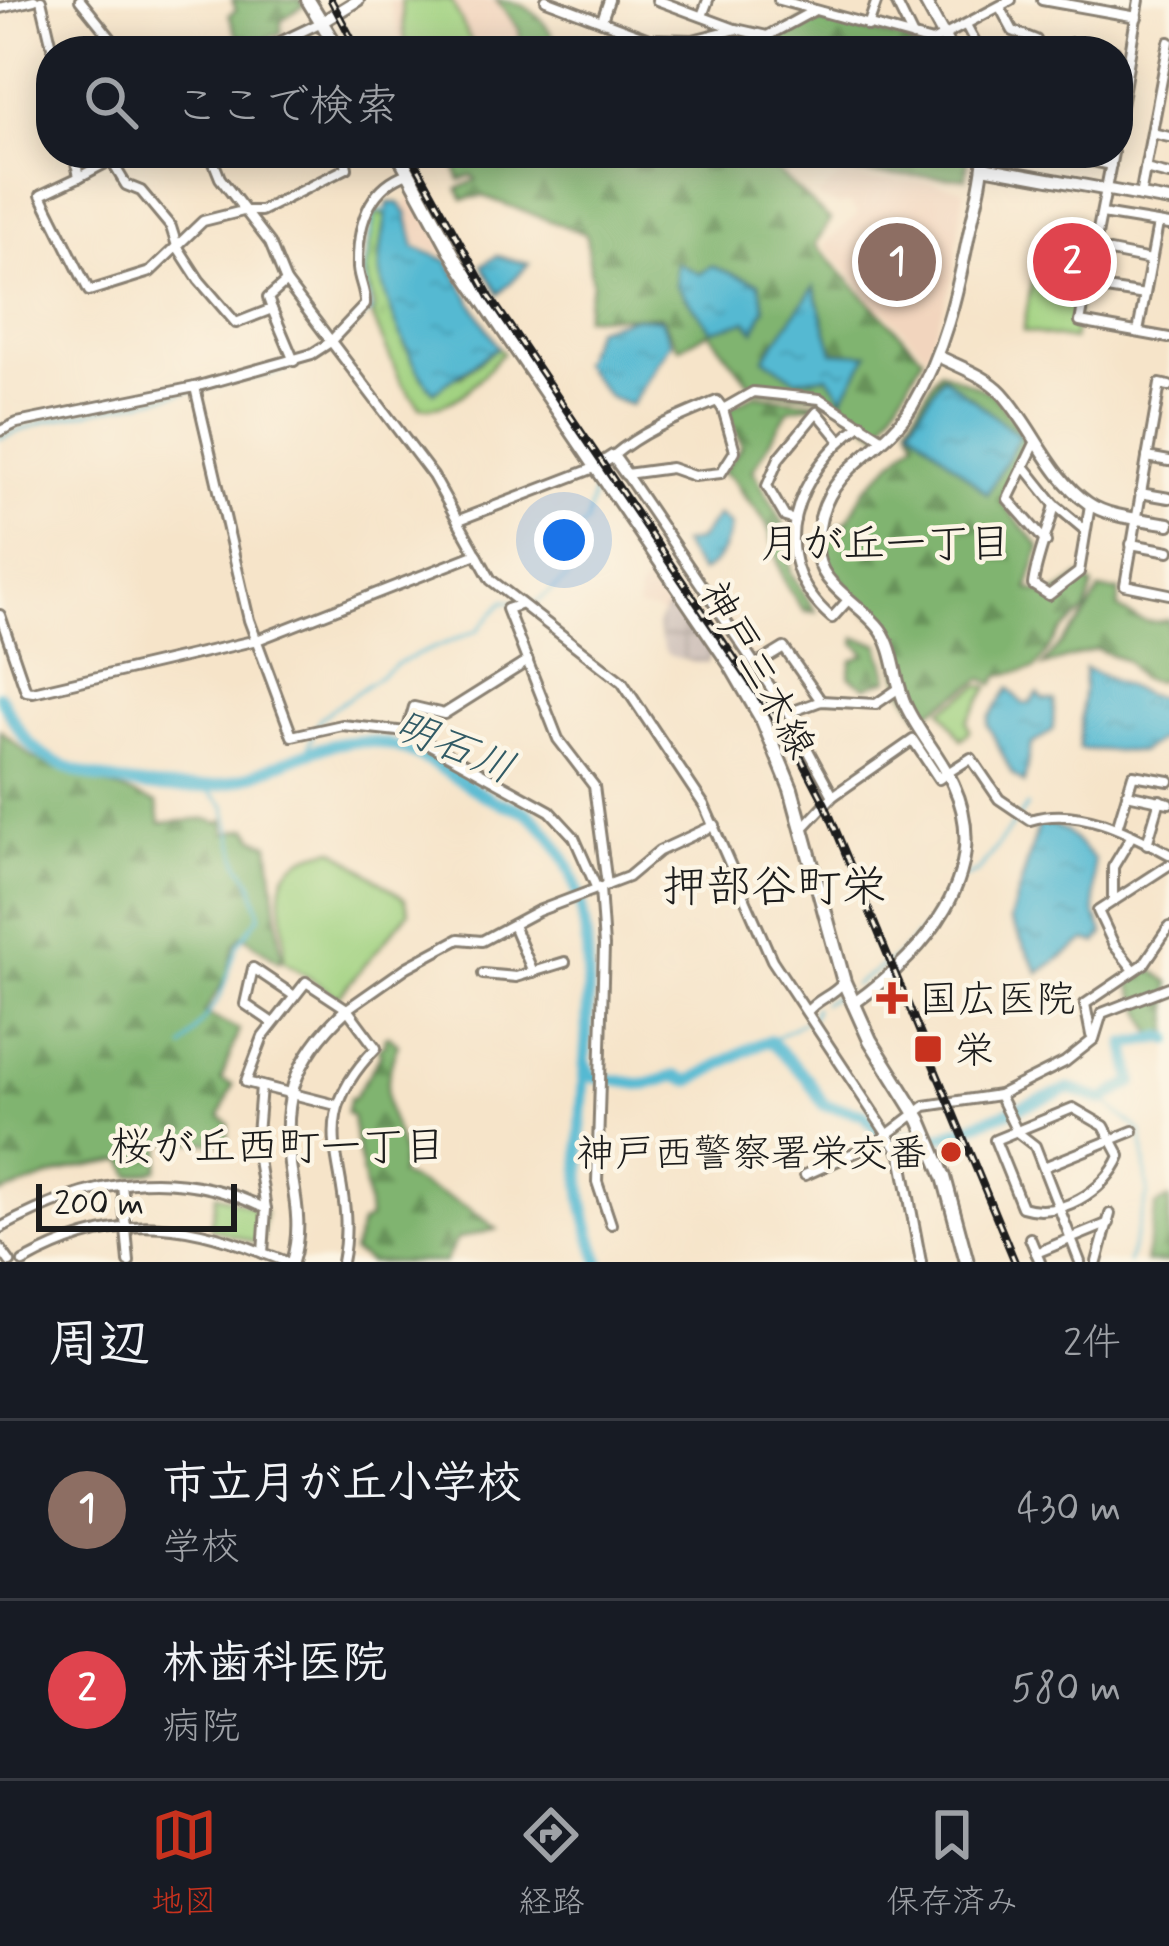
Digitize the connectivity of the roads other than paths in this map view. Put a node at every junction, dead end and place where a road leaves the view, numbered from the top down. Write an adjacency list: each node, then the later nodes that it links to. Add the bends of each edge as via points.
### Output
1 (38, 0): 17 (street); 26 (street)
2 (80, 0): 27 (street)
3 (308, 0): 22 (main road)
4 (358, 0): 22 (street)
5 (546, 0): 21 (street)
6 (609, 0): 21 (street)
7 (657, 0): 19 (street)
8 (708, 0): 19 (street)
9 (779, 0): 18 (street)
10 (877, 0): 24 (street)
11 (895, 0): 33 (street)
12 (1011, 0): 16 (street)
13 (1042, 0): 20 (street)
14 (1138, 0): 20 (street)
15 (928, 1): 34 (street)
16 (1000, 7): 23 (street); 36 (street, via 1013,31)
17 (0, 8)
18 (813, 11): 24 (street); 25 (street, via 766,36)
19 (702, 16): 25 (street)
20 (1137, 17): 37 (street)
21 (602, 20): 30 (street)
22 (322, 22): 28 (street); 29 (main road)
23 (966, 25): 34 (street); 35 (street)
24 (868, 26): 32 (street)
25 (736, 29): 31 (street)
26 (49, 36)
27 (110, 36)
28 (293, 36)
29 (330, 36)
30 (642, 36)
31 (716, 36)
32 (903, 36)
33 (913, 36)
34 (944, 36)
35 (972, 36)
36 (1026, 36)
37 (1133, 38)
38 (1169, 42): 39 (street)
39 (1167, 60): 40 (street)
40 (1164, 98): 41 (street)
41 (1152, 134): 42 (street); 52 (street)
42 (1169, 137)
43 (77, 168): 55 (street)
44 (96, 168): 55 (street)
45 (116, 168): 63 (street, via 171,227)
46 (216, 168): 59 (street)
47 (347, 168): 59 (street, via 261,211)
48 (407, 168): 53 (main road, 神戸三木線)
49 (982, 168): 73 (street)
50 (1017, 168): 56 (street)
51 (1110, 168): 56 (street)
52 (1145, 170): 54 (street); 57 (street)
53 (410, 173): 72 (street, via 389,181 368,205 358,261 365,305); 88 (main road, 神戸三木線, via 456,260)
54 (1169, 175)
55 (79, 177): 63 (street, via 41,195 89,290 138,279)
56 (1106, 190): 57 (street); 60 (street)
57 (1140, 196): 58 (street)
58 (1169, 201)
59 (243, 211): 63 (street, via 202,221); 66 (street, via 270,243)
60 (1102, 214): 61 (street); 64 (street)
61 (1158, 224): 62 (street); 65 (street)
62 (1169, 225)
63 (177, 246): 69 (street, via 236,323)
64 (1095, 249): 65 (street); 67 (street)
65 (1151, 260): 68 (street)
66 (286, 282): 69 (street, via 268,298); 72 (street)
67 (1088, 286): 68 (street); 70 (street, via 1080,322)
68 (1145, 295): 70 (street)
69 (272, 309): 74 (street)
70 (1138, 332): 71 (street)
71 (1169, 338)
72 (329, 343): 74 (street); 96 (street)
73 (938, 356): 82 (street, via 910,410); 84 (street, via 1001,392)
74 (294, 361): 75 (street)
75 (195, 386): 81 (street); 108 (street)
76 (1169, 386): 78 (street, via 1160,384)
77 (723, 410): 80 (street, via 753,392 796,396 826,400); 85 (street, via 717,401 666,422); 90 (street, via 735,451 722,472)
78 (1153, 421): 79 (street); 86 (street)
79 (1169, 423)
80 (862, 424): 82 (street); 83 (street)
81 (0, 428)
82 (883, 439): 105 (street, via 840,478 821,516 818,564)
83 (841, 440): 97 (street, via 820,462); 97 (street, via 817,412 779,458 767,486)
84 (1037, 440): 89 (street); 94 (street)
85 (613, 456): 88 (street); 90 (street)
86 (1146, 457): 87 (street); 91 (street)
87 (1169, 461)
88 (598, 466): 96 (street); 122 (main road, 神戸三木線, via 763,721)
89 (1024, 466): 93 (street); 100 (street, via 1008,499)
90 (626, 474): 110 (street)
91 (1140, 493): 92 (street); 95 (street)
92 (1169, 498)
93 (1055, 505): 99 (street); 100 (street)
94 (1090, 505): 95 (street); 99 (street)
95 (1135, 518): 98 (street); 101 (street)
96 (459, 520): 103 (street)
97 (795, 520): 105 (street, via 792,548 810,597 832,618)
98 (1169, 524)
99 (1086, 530): 100 (street, via 1079,572 1049,595 1032,579)
100 (1046, 542)
101 (1131, 544): 102 (street); 104 (street, via 1125,586)
102 (1169, 551)
103 (477, 554): 106 (street, via 490,580); 108 (street)
104 (1169, 594)
105 (849, 599): 111 (street, via 885,637)
106 (520, 604): 109 (street, via 507,609); 120 (street, via 622,682)
107 (0, 615): 108 (street, via 26,691)
108 (256, 640): 114 (street, via 292,736 341,725)
109 (527, 662): 114 (street, via 444,714 414,707); 127 (street, via 557,739 594,786)
110 (756, 664): 112 (street, via 784,648); 113 (street)
111 (898, 689): 112 (street, via 876,704); 115 (street)
112 (820, 700): 113 (street)
113 (788, 713): 118 (street)
114 (407, 732): 127 (street, via 550,811)
115 (948, 773): 118 (street, via 939,779 913,740); 121 (street, via 971,758 999,799 1030,820); 136 (street, via 966,818 960,883 927,937)
116 (1169, 782): 117 (street, via 1133,775)
117 (1127, 794): 119 (street); 121 (street)
118 (833, 796): 122 (street)
119 (1165, 801): 124 (street)
120 (715, 825): 127 (street); 139 (street, via 761,938)
121 (1117, 828): 123 (street)
122 (802, 829): 136 (main road, 神戸三木線)
123 (1131, 837): 124 (street); 128 (street, via 1114,867)
124 (1147, 845): 125 (street)
125 (1169, 854)
126 (1169, 865): 128 (street)
127 (602, 887): 129 (street); 156 (street, via 597,1182)
128 (1114, 901): 132 (street, via 1098,911)
129 (513, 925): 133 (street); 138 (street, via 482,941 459,939)
130 (1169, 927): 132 (street)
131 (566, 962): 133 (street)
132 (1134, 970): 141 (street, via 1085,1004)
133 (532, 972): 134 (street)
134 (483, 974)
135 (1169, 987): 141 (street, via 1102,1013)
136 (848, 991): 139 (street, via 818,998); 146 (main road, 神戸三木線)
137 (293, 994): 138 (street, via 306,982); 140 (street); 140 (street, via 253,968 245,1004)
138 (347, 1010): 143 (street, via 325,1029); 145 (street, via 376,1048)
139 (809, 1016): 149 (street)
140 (273, 1023): 142 (street, via 247,1074 246,1082)
141 (1094, 1039): 144 (street)
142 (261, 1086): 143 (street); 155 (street, via 256,1147)
143 (290, 1094): 145 (street); 167 (street, via 286,1142 299,1232)
144 (1000, 1095): 146 (street); 148 (street)
145 (336, 1105): 168 (street)
146 (914, 1111): 149 (street); 170 (main road, 神戸三木線, via 944,1177)
147 (1133, 1131): 150 (street)
148 (1017, 1132): 150 (street, via 1073,1108); 151 (street, via 1035,1146); 154 (street, via 995,1140 1022,1207 1040,1213)
149 (887, 1137): 152 (street); 169 (street, via 911,1196)
150 (1112, 1139): 151 (street); 154 (street, via 1118,1163 1096,1191)
151 (1043, 1167): 154 (street)
152 (805, 1175)
153 (122, 1184): 155 (street, via 190,1185); 157 (street); 158 (street, via 78,1191)
154 (1059, 1206): 160 (street)
155 (266, 1209): 162 (street)
156 (611, 1224)
157 (127, 1225): 162 (street, via 179,1226); 165 (street); 166 (street)
158 (0, 1228)
159 (1030, 1238): 163 (street)
160 (1071, 1238): 163 (street); 171 (street); 172 (street, via 1109,1218)
161 (0, 1248): 164 (street)
162 (263, 1253): 167 (street)
163 (1038, 1258)
164 (10, 1262)
165 (23, 1262)
166 (129, 1262)
167 (290, 1262)
168 (343, 1262)
169 (921, 1262)
170 (967, 1262)
171 (1080, 1262)
172 (1097, 1262)

